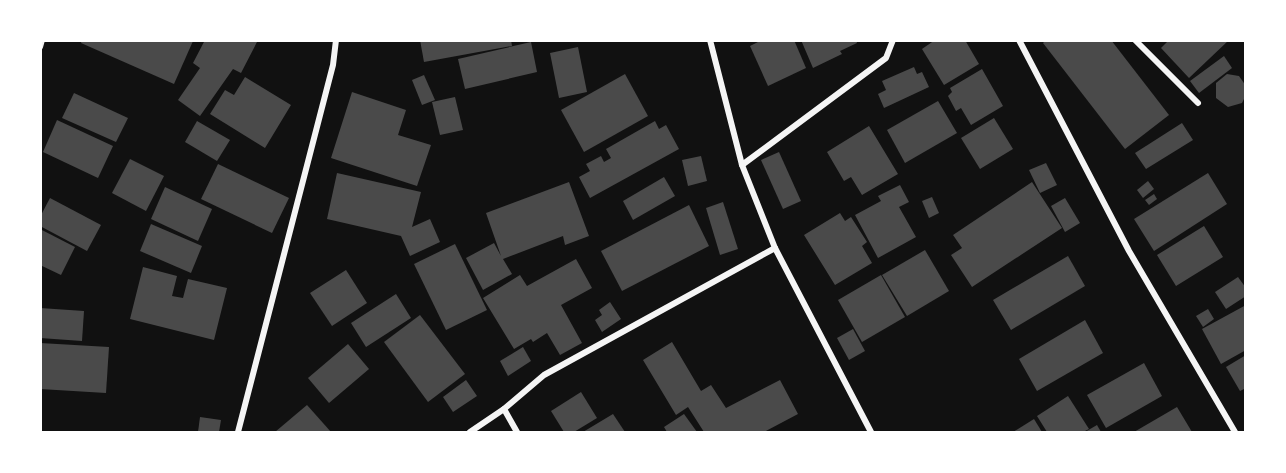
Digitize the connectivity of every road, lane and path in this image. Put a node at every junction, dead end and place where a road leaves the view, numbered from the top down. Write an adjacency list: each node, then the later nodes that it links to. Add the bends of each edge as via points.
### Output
1 (42, 40): 7 (street)
2 (336, 40): 12 (street, via 333,65)
3 (710, 40): 9 (street)
4 (893, 40): 9 (street, via 886,58)
5 (1019, 40): 16 (street, via 1129,251)
6 (1135, 40): 8 (street)
7 (40, 47)
8 (1198, 103)
9 (742, 165): 10 (street)
10 (775, 248): 11 (street, via 544,375); 15 (street)
11 (504, 409): 13 (street); 14 (street)
12 (238, 432)
13 (470, 432)
14 (517, 432)
15 (871, 432)
16 (1235, 432)

